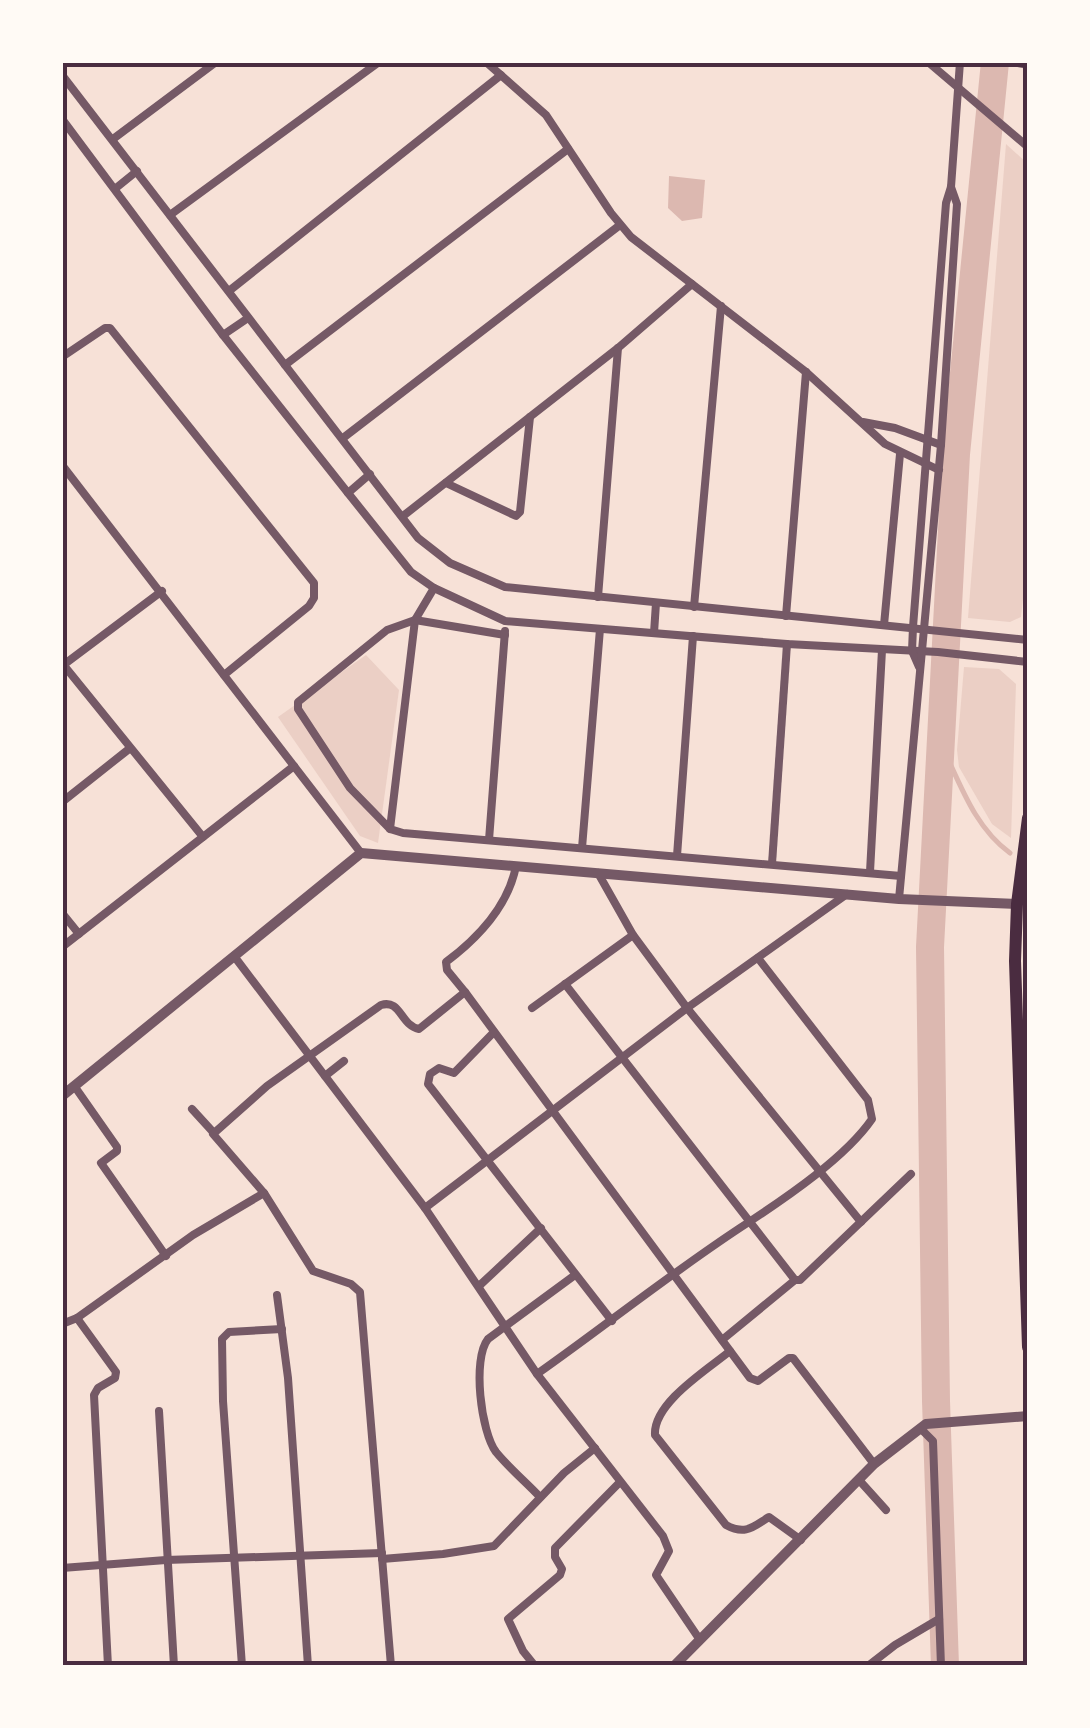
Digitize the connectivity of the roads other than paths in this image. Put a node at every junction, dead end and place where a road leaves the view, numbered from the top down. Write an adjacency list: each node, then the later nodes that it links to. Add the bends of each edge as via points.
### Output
1 (216, 62): 12 (street)
2 (379, 62): 18 (street)
3 (486, 62): 8 (street)
4 (928, 62): 10 (street)
5 (960, 62): 10 (street)
6 (1012, 62): 7 (street)
7 (1028, 64)
8 (501, 75): 14 (street, via 546,115); 21 (street)
9 (62, 76): 12 (street)
10 (960, 88): 13 (street); 16 (street)
11 (62, 120): 17 (street)
12 (113, 139): 15 (street)
13 (1024, 144)
14 (568, 149): 19 (street); 27 (street)
15 (137, 172): 17 (street); 18 (street)
16 (952, 187): 32 (street); 33 (street)
17 (116, 188): 24 (street)
18 (170, 216): 21 (street)
19 (620, 225): 20 (street); 31 (street)
20 (692, 284): 22 (street); 25 (street)
21 (229, 291): 23 (street)
22 (721, 306): 28 (street); 46 (street)
23 (248, 318): 24 (street); 27 (street)
24 (224, 335): 40 (street)
25 (618, 348): 29 (street); 44 (street)
26 (62, 358): 64 (street, via 110,328 312,578 309,606)
27 (285, 365): 31 (street)
28 (806, 372): 30 (street); 47 (street)
29 (530, 418): 39 (street); 39 (street, via 516,516)
30 (863, 422): 32 (street); 34 (street)
31 (342, 438): 38 (street)
32 (927, 441): 33 (street); 35 (street)
33 (941, 445): 37 (street)
34 (900, 454): 35 (street); 50 (street)
35 (925, 464): 37 (street); 51 (street)
36 (62, 465): 43 (street)
37 (939, 470): 51 (street)
38 (370, 474): 40 (street); 41 (street)
39 (446, 483): 41 (street)
40 (348, 492): 42 (street, via 412,572)
41 (404, 516): 44 (street, via 428,549 487,580)
42 (434, 588): 48 (street); 49 (street)
43 (162, 592): 62 (street); 64 (street)
44 (598, 597): 45 (street)
45 (656, 602): 46 (street); 53 (street)
46 (694, 606): 47 (street)
47 (786, 616): 50 (street)
48 (415, 620): 54 (street); 69 (street); 69 (street, via 387,630 298,702 350,788)
49 (505, 621): 52 (street); 54 (street)
50 (884, 625): 51 (street)
51 (918, 628): 56 (street); 59 (street); 60 (street)
52 (600, 629): 53 (street); 73 (street)
53 (654, 633): 55 (street)
54 (504, 635): 72 (street)
55 (693, 636): 57 (street); 75 (street)
56 (1028, 640)
57 (787, 644): 58 (street); 76 (street)
58 (882, 650): 59 (street); 78 (street)
59 (912, 651): 60 (street); 63 (street)
60 (923, 651): 61 (street); 63 (street)
61 (1028, 662)
62 (63, 664): 65 (street)
63 (919, 667): 80 (street)
64 (224, 675): 66 (street)
65 (129, 749): 67 (street); 71 (street)
66 (294, 766): 71 (street); 74 (street)
67 (62, 802)
68 (1028, 818): 70 (main road)
69 (390, 829): 72 (street)
70 (1027, 833): 83 (main road)
71 (203, 837): 85 (street)
72 (489, 840): 73 (street)
73 (582, 848): 75 (street)
74 (361, 853): 77 (street); 88 (street)
75 (677, 856): 76 (street)
76 (772, 864): 78 (street)
77 (516, 866): 79 (street); 91 (street, via 495,914 446,965)
78 (870, 872): 80 (street)
79 (598, 873): 81 (street); 86 (street)
80 (901, 876): 82 (street)
81 (848, 894): 82 (street); 89 (street)
82 (899, 899): 83 (street)
83 (1018, 904): 123 (main road)
84 (62, 913): 85 (street)
85 (79, 934): 87 (street)
86 (633, 935): 90 (street); 93 (street)
87 (62, 947)
88 (234, 956): 95 (street); 99 (street)
89 (758, 958): 93 (street); 105 (street, via 873,1113 870,1124)
90 (565, 984): 92 (street); 96 (street)
91 (464, 992): 94 (street); 95 (street, via 419,1028 388,1003)
92 (532, 1008)
93 (687, 1008): 96 (street); 105 (street)
94 (494, 1032): 102 (street); 104 (street, via 454,1073 439,1068 428,1078)
95 (309, 1055): 98 (street); 103 (street)
96 (624, 1058): 102 (street); 109 (street)
97 (344, 1061): 98 (street)
98 (325, 1076): 108 (street)
99 (75, 1087): 100 (street); 112 (street, via 117,1148 101,1163)
100 (62, 1096)
101 (192, 1110): 103 (street)
102 (552, 1113): 104 (street); 114 (street)
103 (214, 1132): 107 (street)
104 (487, 1158): 108 (street); 111 (street)
105 (819, 1171): 109 (street); 110 (street)
106 (912, 1174): 110 (street)
107 (264, 1193): 112 (street); 139 (street, via 312,1271 360,1292)
108 (425, 1208): 116 (street)
109 (749, 1222): 114 (street); 115 (street)
110 (861, 1222): 115 (street)
111 (540, 1228): 113 (street); 116 (street)
112 (166, 1256): 118 (street)
113 (575, 1275): 119 (street); 121 (street)
114 (674, 1276): 119 (street); 124 (street)
115 (795, 1280): 124 (street)
116 (479, 1286): 121 (street)
117 (277, 1295): 122 (street)
118 (77, 1318): 120 (street); 142 (street, via 116,1372 95,1390 94,1402)
119 (612, 1322): 127 (street)
120 (62, 1324)
121 (506, 1326): 127 (street); 135 (street, via 480,1354 486,1426 494,1450)
122 (282, 1328): 138 (street); 140 (street, via 230,1332 222,1339)
123 (1027, 1330): 125 (main road)
124 (722, 1340): 126 (street)
125 (1028, 1347)
126 (730, 1351): 132 (street, via 756,1382 792,1358); 137 (street, via 663,1409 655,1434 726,1525 754,1529 770,1517)
127 (537, 1374): 131 (street)
128 (159, 1411): 141 (street)
129 (1028, 1416): 130 (street)
130 (925, 1426): 132 (street); 144 (street, via 933,1442)
131 (594, 1448): 134 (street); 135 (street)
132 (874, 1464): 133 (street)
133 (859, 1480): 136 (street); 137 (street)
134 (620, 1482): 145 (street, via 666,1543 669,1551 656,1575); 151 (street, via 555,1548 560,1575 509,1616)
135 (540, 1497): 139 (street, via 489,1548)
136 (886, 1510)
137 (800, 1540): 145 (street)
138 (300, 1555): 139 (street); 140 (street); 150 (street)
139 (382, 1556): 146 (street)
140 (236, 1559): 141 (street); 149 (street)
141 (166, 1560): 142 (street); 148 (street)
142 (101, 1564): 143 (street); 147 (street)
143 (62, 1568)
144 (940, 1619): 153 (street); 154 (street)
145 (700, 1640): 152 (street)
146 (390, 1662)
147 (108, 1666)
148 (174, 1666)
149 (242, 1666)
150 (308, 1666)
151 (535, 1666)
152 (674, 1666)
153 (868, 1666)
154 (941, 1666)

